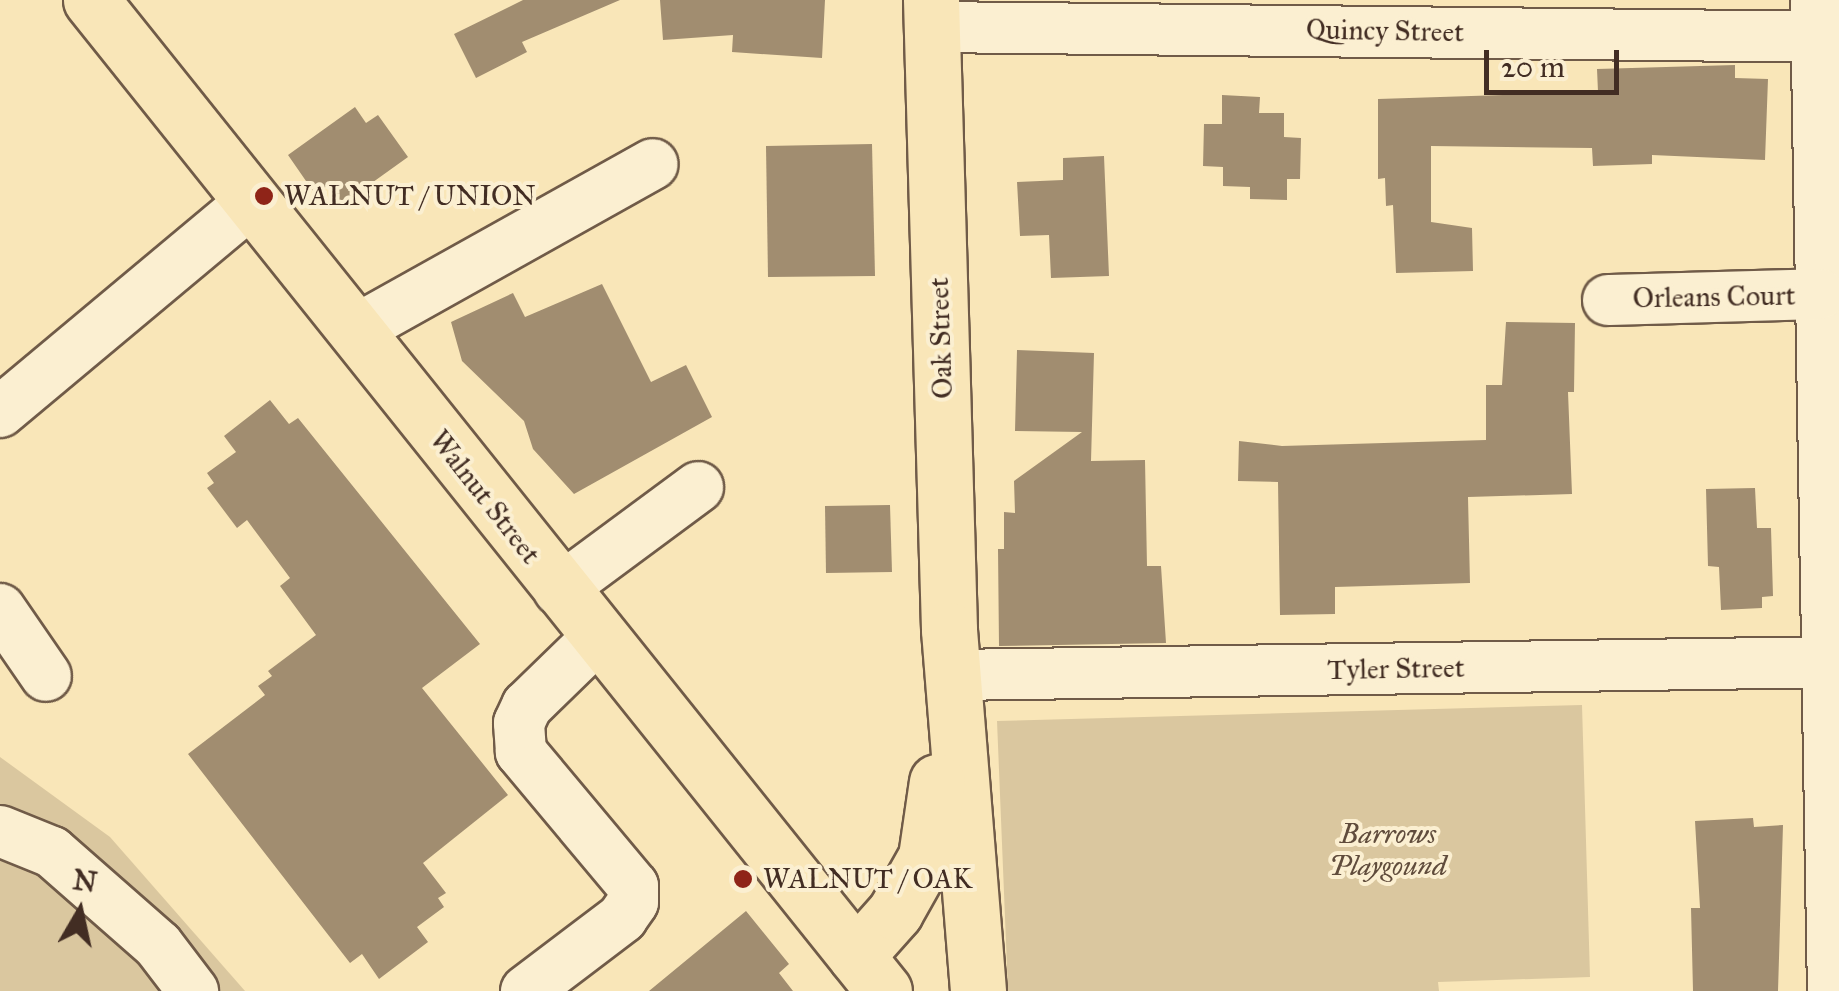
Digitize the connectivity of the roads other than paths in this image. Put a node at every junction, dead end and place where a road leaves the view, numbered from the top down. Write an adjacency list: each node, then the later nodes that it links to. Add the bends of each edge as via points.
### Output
1 (90, 0): 5 (main road, Walnut Street)
2 (931, 14): 3 (street, Quincy Street); 16 (main road, Oak Street)
3 (1824, 24): 6 (street)
4 (654, 164): 8 (street)
5 (252, 202): 8 (main road, Walnut Street); 9 (street)
6 (1820, 294): 7 (street, Orleans Court); 14 (street)
7 (1608, 300)
8 (354, 331): 11 (main road, Walnut Street)
9 (0, 412)
10 (698, 487): 11 (street)
11 (559, 590): 13 (main road, Walnut Street)
12 (0, 609): 15 (street)
13 (598, 638): 19 (main road, Walnut Street); 21 (street, via 527,706 519,723 520,752 633,886 633,902 622,918)
14 (1831, 662): 16 (street, Tyler Street); 18 (street)
15 (46, 676)
16 (952, 676): 19 (main road, Oak Street, via 926,857); 22 (main road, Oak Street)
17 (0, 831): 20 (street, via 52,852 158,945)
18 (1834, 860): 23 (street)
19 (861, 979)
20 (193, 991)
21 (526, 991)
22 (978, 991)
23 (1834, 991)

